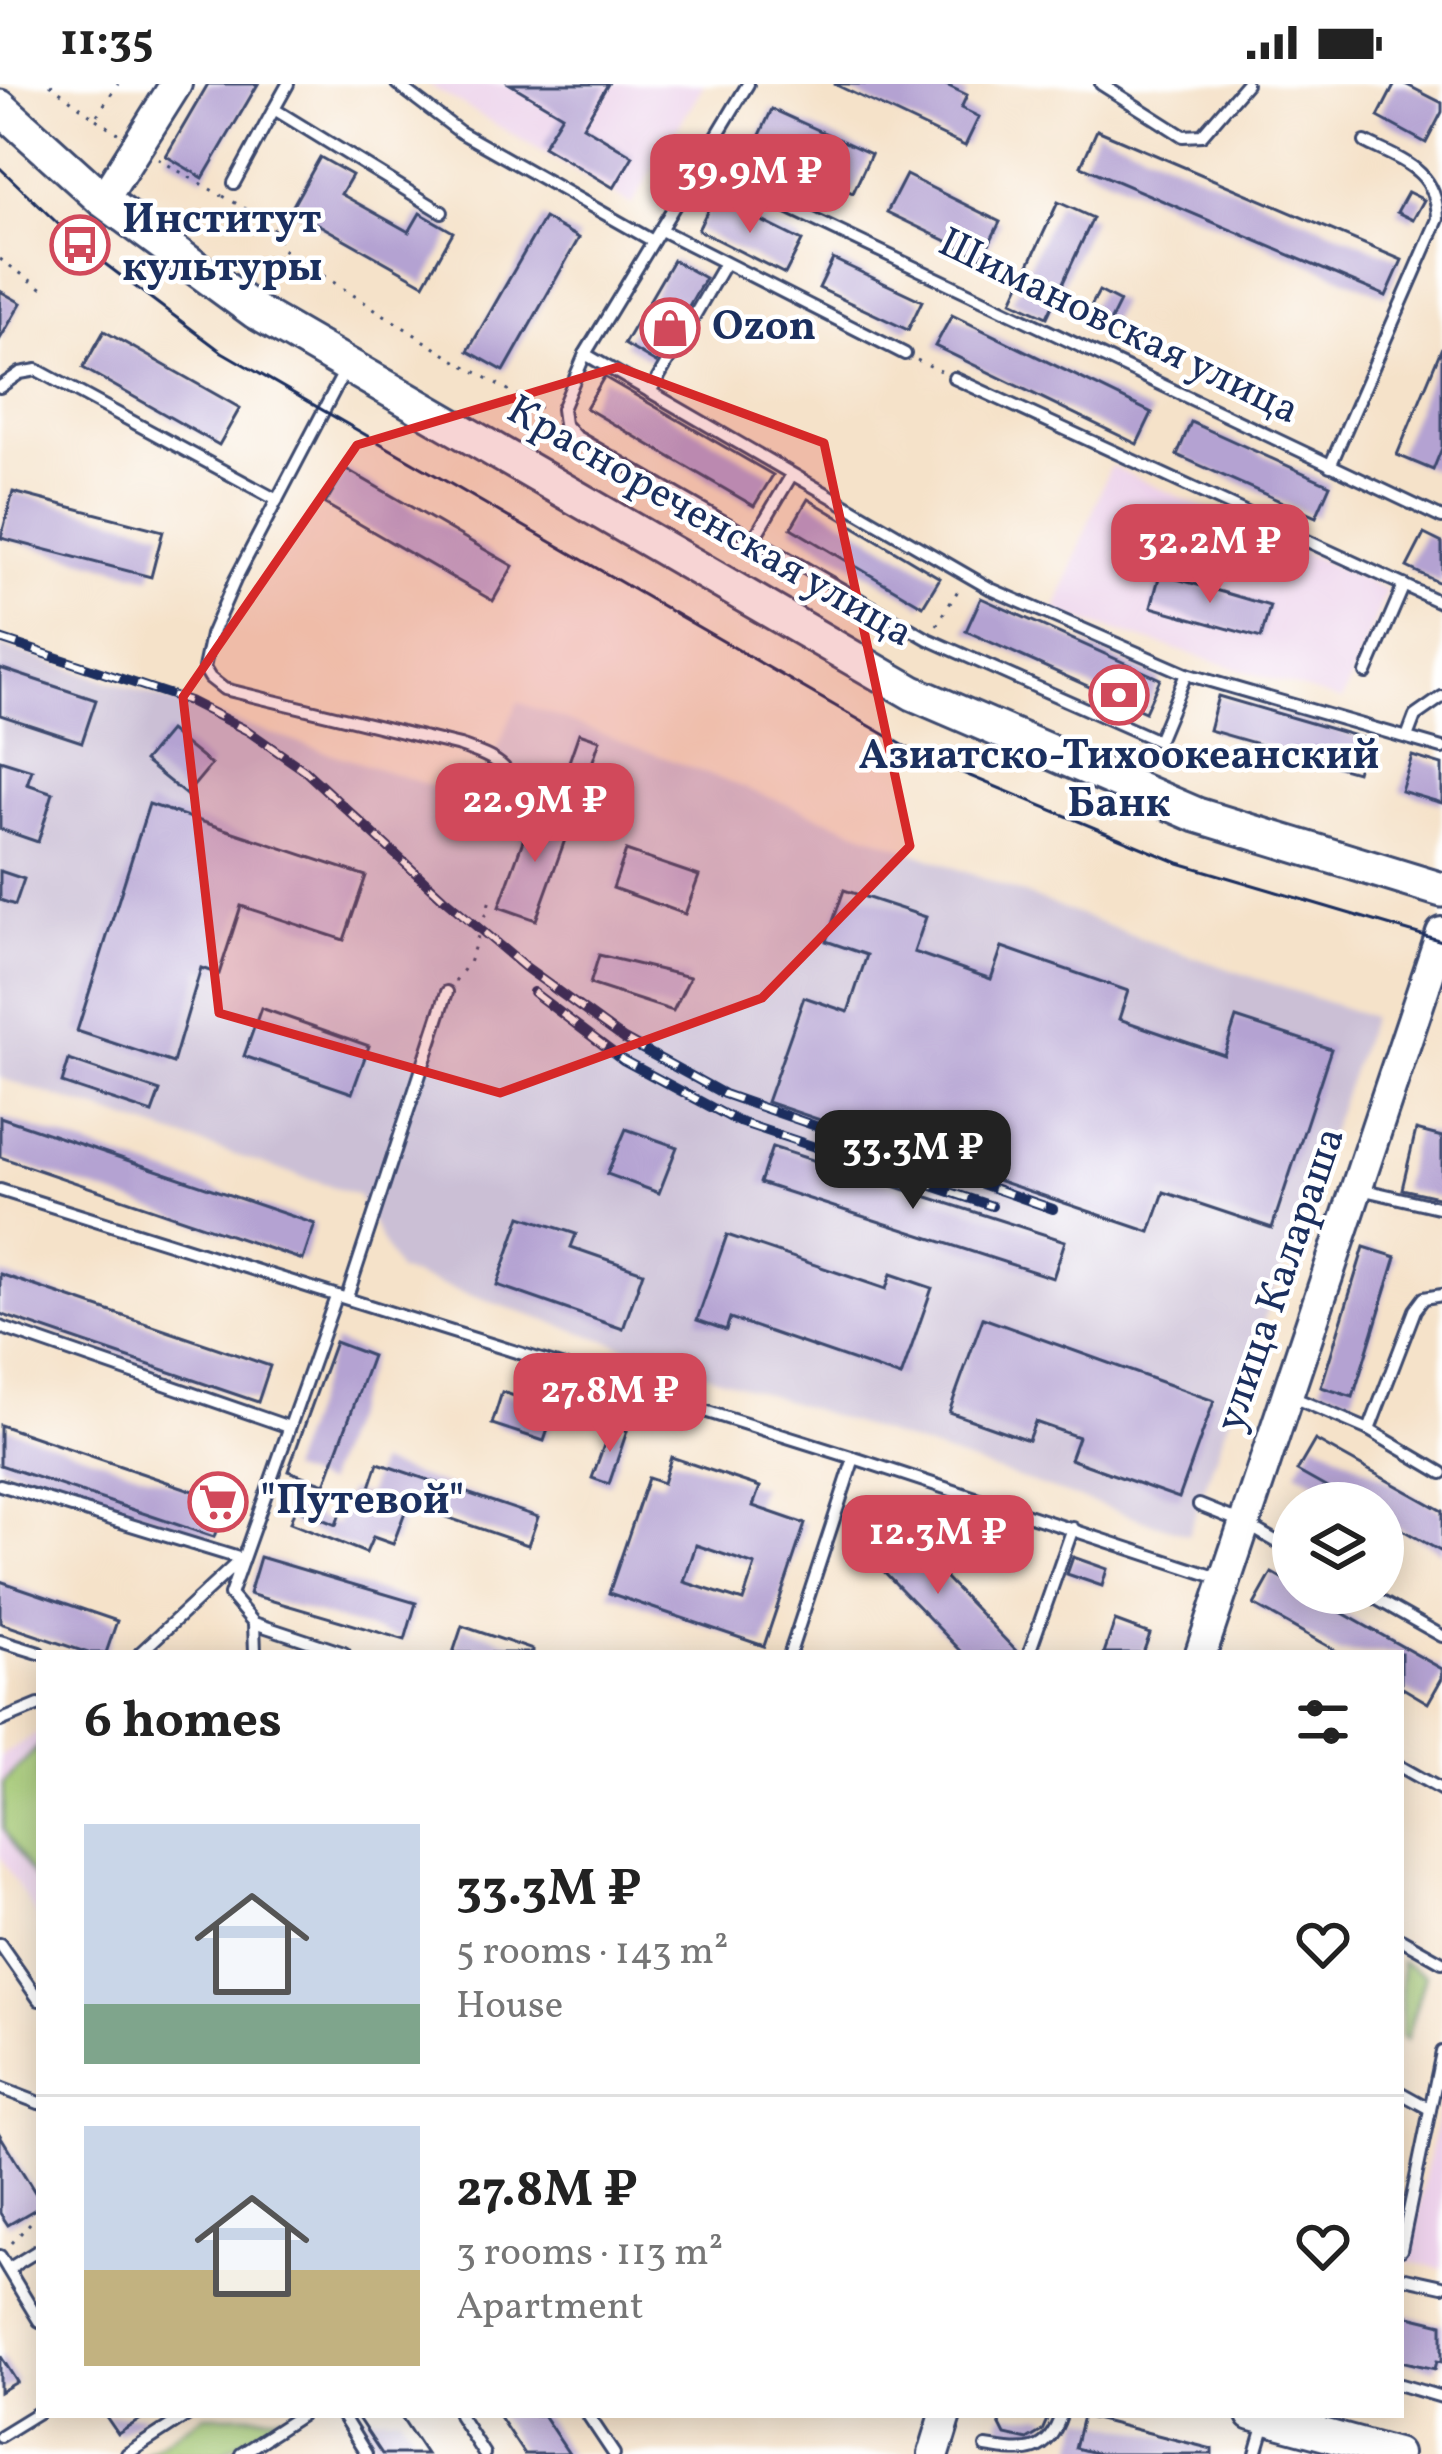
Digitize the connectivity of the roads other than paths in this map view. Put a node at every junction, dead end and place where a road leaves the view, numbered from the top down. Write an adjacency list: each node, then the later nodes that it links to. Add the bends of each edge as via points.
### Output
1 (287, 84): 8 (lane)
2 (398, 84): 14 (lane, via 460,132)
3 (748, 84): 10 (lane)
4 (1101, 84): 5 (lane, via 1193,138)
5 (1246, 84)
6 (168, 87): 12 (street)
7 (0, 107): 12 (main road, Краснореченская улица)
8 (274, 110): 11 (lane); 13 (lane)
9 (1365, 142): 22 (lane, via 1424,173 1438,219)
10 (701, 166): 14 (lane); 22 (lane, Шимановская улица)
11 (234, 183)
12 (104, 200): 18 (main road, Краснореченская улица)
13 (442, 212)
14 (657, 236): 15 (lane); 16 (lane)
15 (725, 263): 17 (lane); 21 (lane)
16 (585, 354): 21 (lane); 26 (lane, via 562,409 574,436)
17 (905, 354)
18 (346, 367): 24 (lane); 35 (main road, Краснореченская улица, via 913,693 1197,815)
19 (954, 378): 27 (lane)
20 (0, 387): 24 (lane, via 38,370)
21 (650, 392): 23 (lane)
22 (1330, 466): 25 (lane, Шимановская улица)
23 (791, 476): 26 (lane); 30 (lane, via 967,575)
24 (278, 500): 34 (lane, via 235,580 204,668 218,685 491,757 514,776)
25 (1442, 518)
26 (753, 540): 30 (lane, via 928,639 1158,741)
27 (1404, 585): 28 (lane); 29 (lane)
28 (1442, 603)
29 (1366, 673)
30 (1186, 674): 32 (lane)
31 (1442, 697): 32 (lane, via 1415,716)
32 (1407, 737): 33 (lane)
33 (1442, 748)
34 (520, 799)
35 (1442, 890)
36 (1442, 933): 38 (street, улица Калараша)
37 (447, 992): 42 (lane)
38 (1357, 1188): 40 (lane); 44 (street, улица Калараша)
39 (0, 1190): 42 (lane)
40 (1442, 1208)
41 (1442, 1295): 46 (lane, via 1414,1310)
42 (342, 1297): 45 (lane); 47 (lane)
43 (0, 1327): 45 (lane)
44 (1287, 1395): 46 (lane); 51 (street, улица Калараша)
45 (289, 1427): 54 (lane)
46 (1369, 1430): 48 (lane)
47 (854, 1458): 52 (lane); 63 (lane)
48 (1442, 1473)
49 (0, 1485): 54 (lane)
50 (1198, 1505): 51 (lane)
51 (1244, 1523): 53 (lane); 55 (street, улица Калараша)
52 (1073, 1528): 55 (lane); 64 (lane)
53 (1272, 1539)
54 (242, 1559): 57 (lane, via 230,1595); 60 (lane)
55 (1226, 1580): 65 (street, улица Калараша)
56 (1403, 1614): 58 (lane)
57 (254, 1623): 61 (lane); 62 (lane)
58 (1442, 1636)
59 (0, 1641): 66 (lane)
60 (143, 1650)
61 (255, 1650)
62 (335, 1650)
63 (791, 1650)
64 (1030, 1650)
65 (1202, 1650)
66 (36, 1652)
67 (36, 1706): 68 (lane)
68 (0, 1721)
69 (1404, 1769): 70 (lane)
70 (1442, 1790)
71 (1404, 1941): 73 (lane)
72 (0, 1945): 74 (lane)
73 (1442, 1962)
74 (36, 1996)
75 (1442, 2052): 79 (lane)
76 (0, 2088): 78 (lane)
77 (1404, 2095): 79 (lane)
78 (36, 2102)
79 (1430, 2109): 80 (lane)
80 (1404, 2235)
81 (36, 2252): 83 (lane)
82 (0, 2256): 83 (lane)
83 (8, 2269): 86 (lane)
84 (1404, 2278): 85 (lane)
85 (1442, 2287)
86 (36, 2315)
87 (1404, 2387): 88 (lane)
88 (1442, 2397)
89 (36, 2413): 100 (lane)
90 (182, 2418): 102 (lane)
91 (296, 2418): 103 (lane)
92 (344, 2418): 104 (lane)
93 (461, 2418): 105 (lane)
94 (590, 2418): 106 (lane)
95 (945, 2418): 107 (street)
96 (1060, 2418): 101 (lane, via 1054,2440 1039,2451)
97 (1259, 2418): 108 (lane)
98 (1267, 2418): 99 (street)
99 (1333, 2426): 109 (street)
100 (0, 2436)
101 (986, 2447)
102 (127, 2454)
103 (241, 2454)
104 (366, 2454)
105 (484, 2454)
106 (614, 2454)
107 (934, 2454)
108 (1256, 2454)
109 (1396, 2454)

